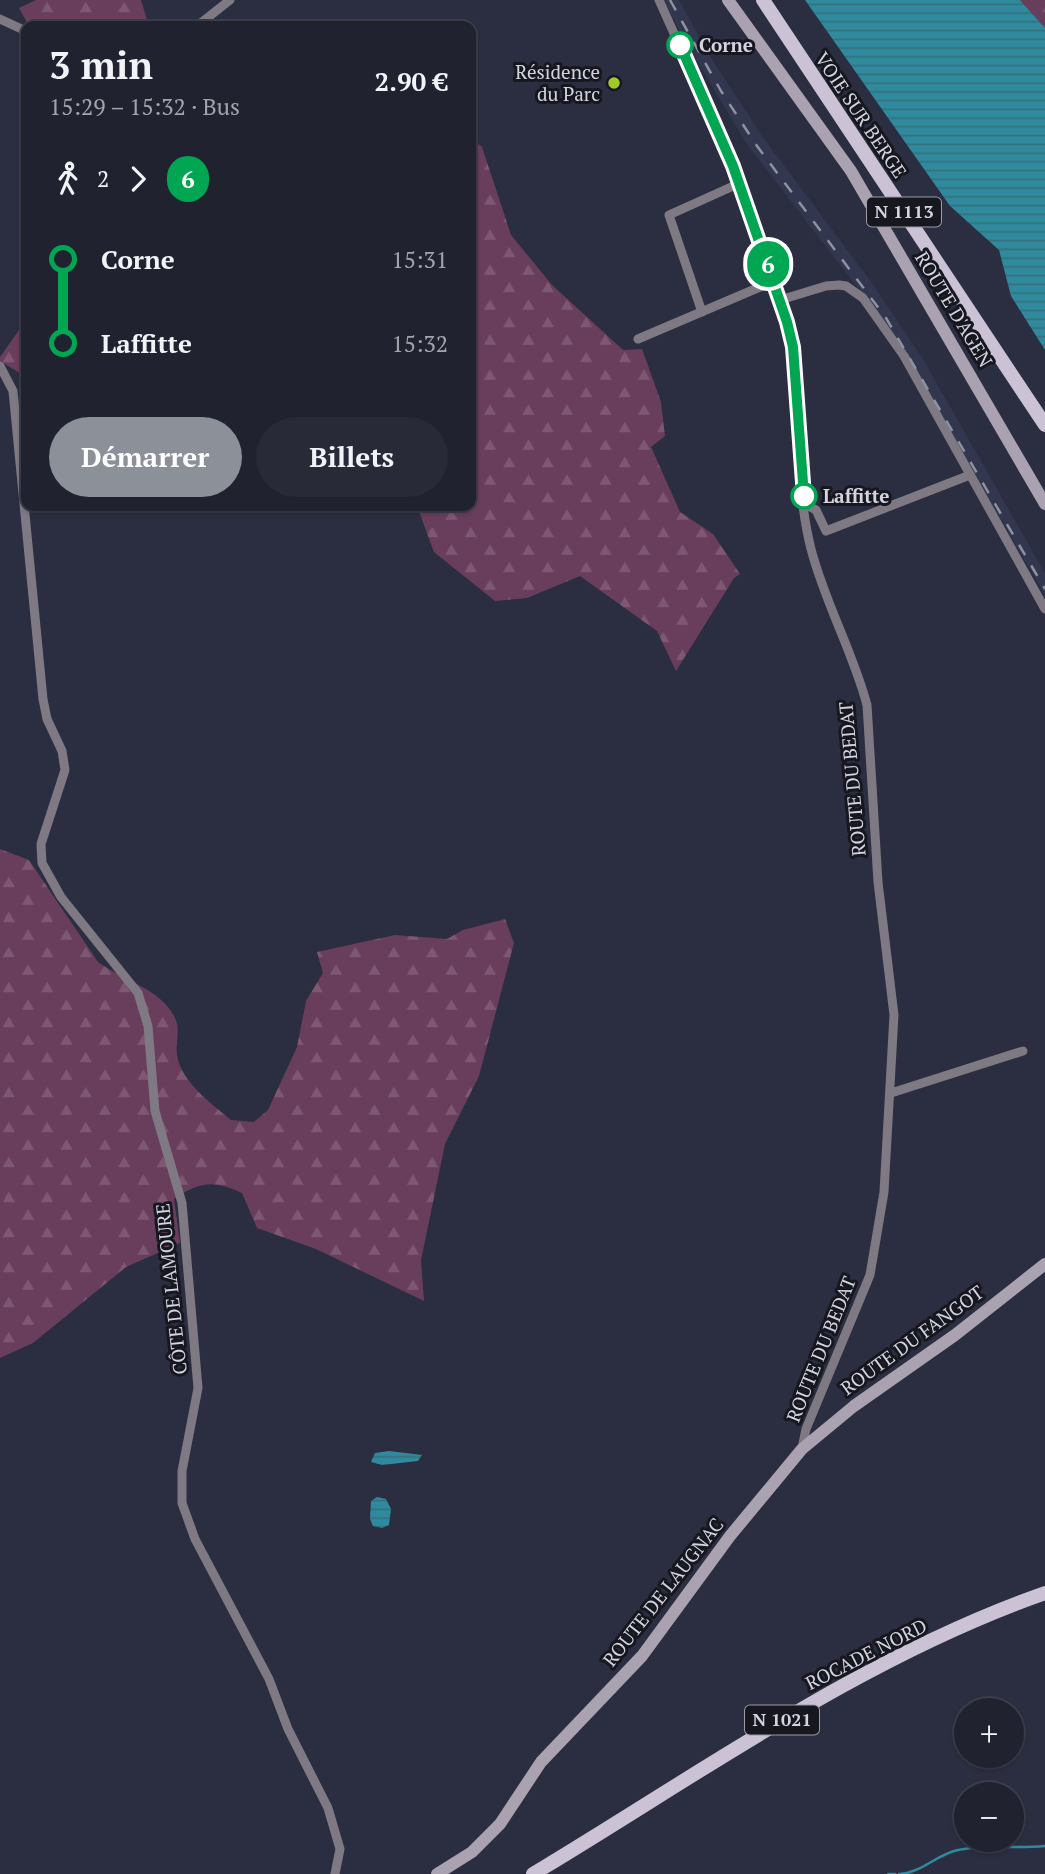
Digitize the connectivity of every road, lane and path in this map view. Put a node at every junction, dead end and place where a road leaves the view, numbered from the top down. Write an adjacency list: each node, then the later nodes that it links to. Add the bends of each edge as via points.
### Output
1 (230, 0): 6 (street)
2 (659, 0): 8 (street, ROUTE DU BEDAT)
3 (728, 0): 18 (street, ROUTE D'AGEN, via 850,170)
4 (763, 0): 14 (main road, VOIE SUR BERGE / N 1113)
5 (0, 19): 7 (street)
6 (203, 21)
7 (21, 29)
8 (740, 183): 9 (street, ROUTE DU BEDAT); 11 (street, via 668,215)
9 (774, 281): 10 (street, ROUTE DU BEDAT); 11 (street)
10 (780, 300): 16 (street, via 839,285 863,298 904,356); 17 (street, ROUTE DU BEDAT, via 793,347)
11 (702, 312): 12 (street)
12 (638, 339)
13 (0, 366): 15 (street, CÔTE DE LAMOURE, via 13,391)
14 (1045, 425)
15 (21, 474)
16 (970, 475): 17 (street, via 826,531 812,505); 20 (street)
17 (805, 504): 22 (street, ROUTE DU BEDAT, via 821,580 867,705 878,882 892,988)
18 (1045, 504)
19 (25, 511): 26 (street, CÔTE DE LAMOURE, via 42,692 65,770 40,858 61,897 128,978 144,1007 155,1111 182,1203 198,1388 182,1471 182,1503 195,1539 328,1808 340,1849)
20 (1045, 609)
21 (1023, 1051): 22 (street)
22 (891, 1093): 24 (street, ROUTE DU BEDAT, via 884,1192 870,1275 806,1429)
23 (1045, 1264): 24 (street, ROUTE DU FANGOT)
24 (802, 1449): 27 (street, ROUTE DE LAUGNAC, via 730,1536 642,1656 541,1762 500,1824 472,1852)
25 (1045, 1593): 28 (main road, ROCADE NORD / N 1021, via 904,1653 835,1689)
26 (335, 1874)
27 (437, 1874)
28 (533, 1874)

